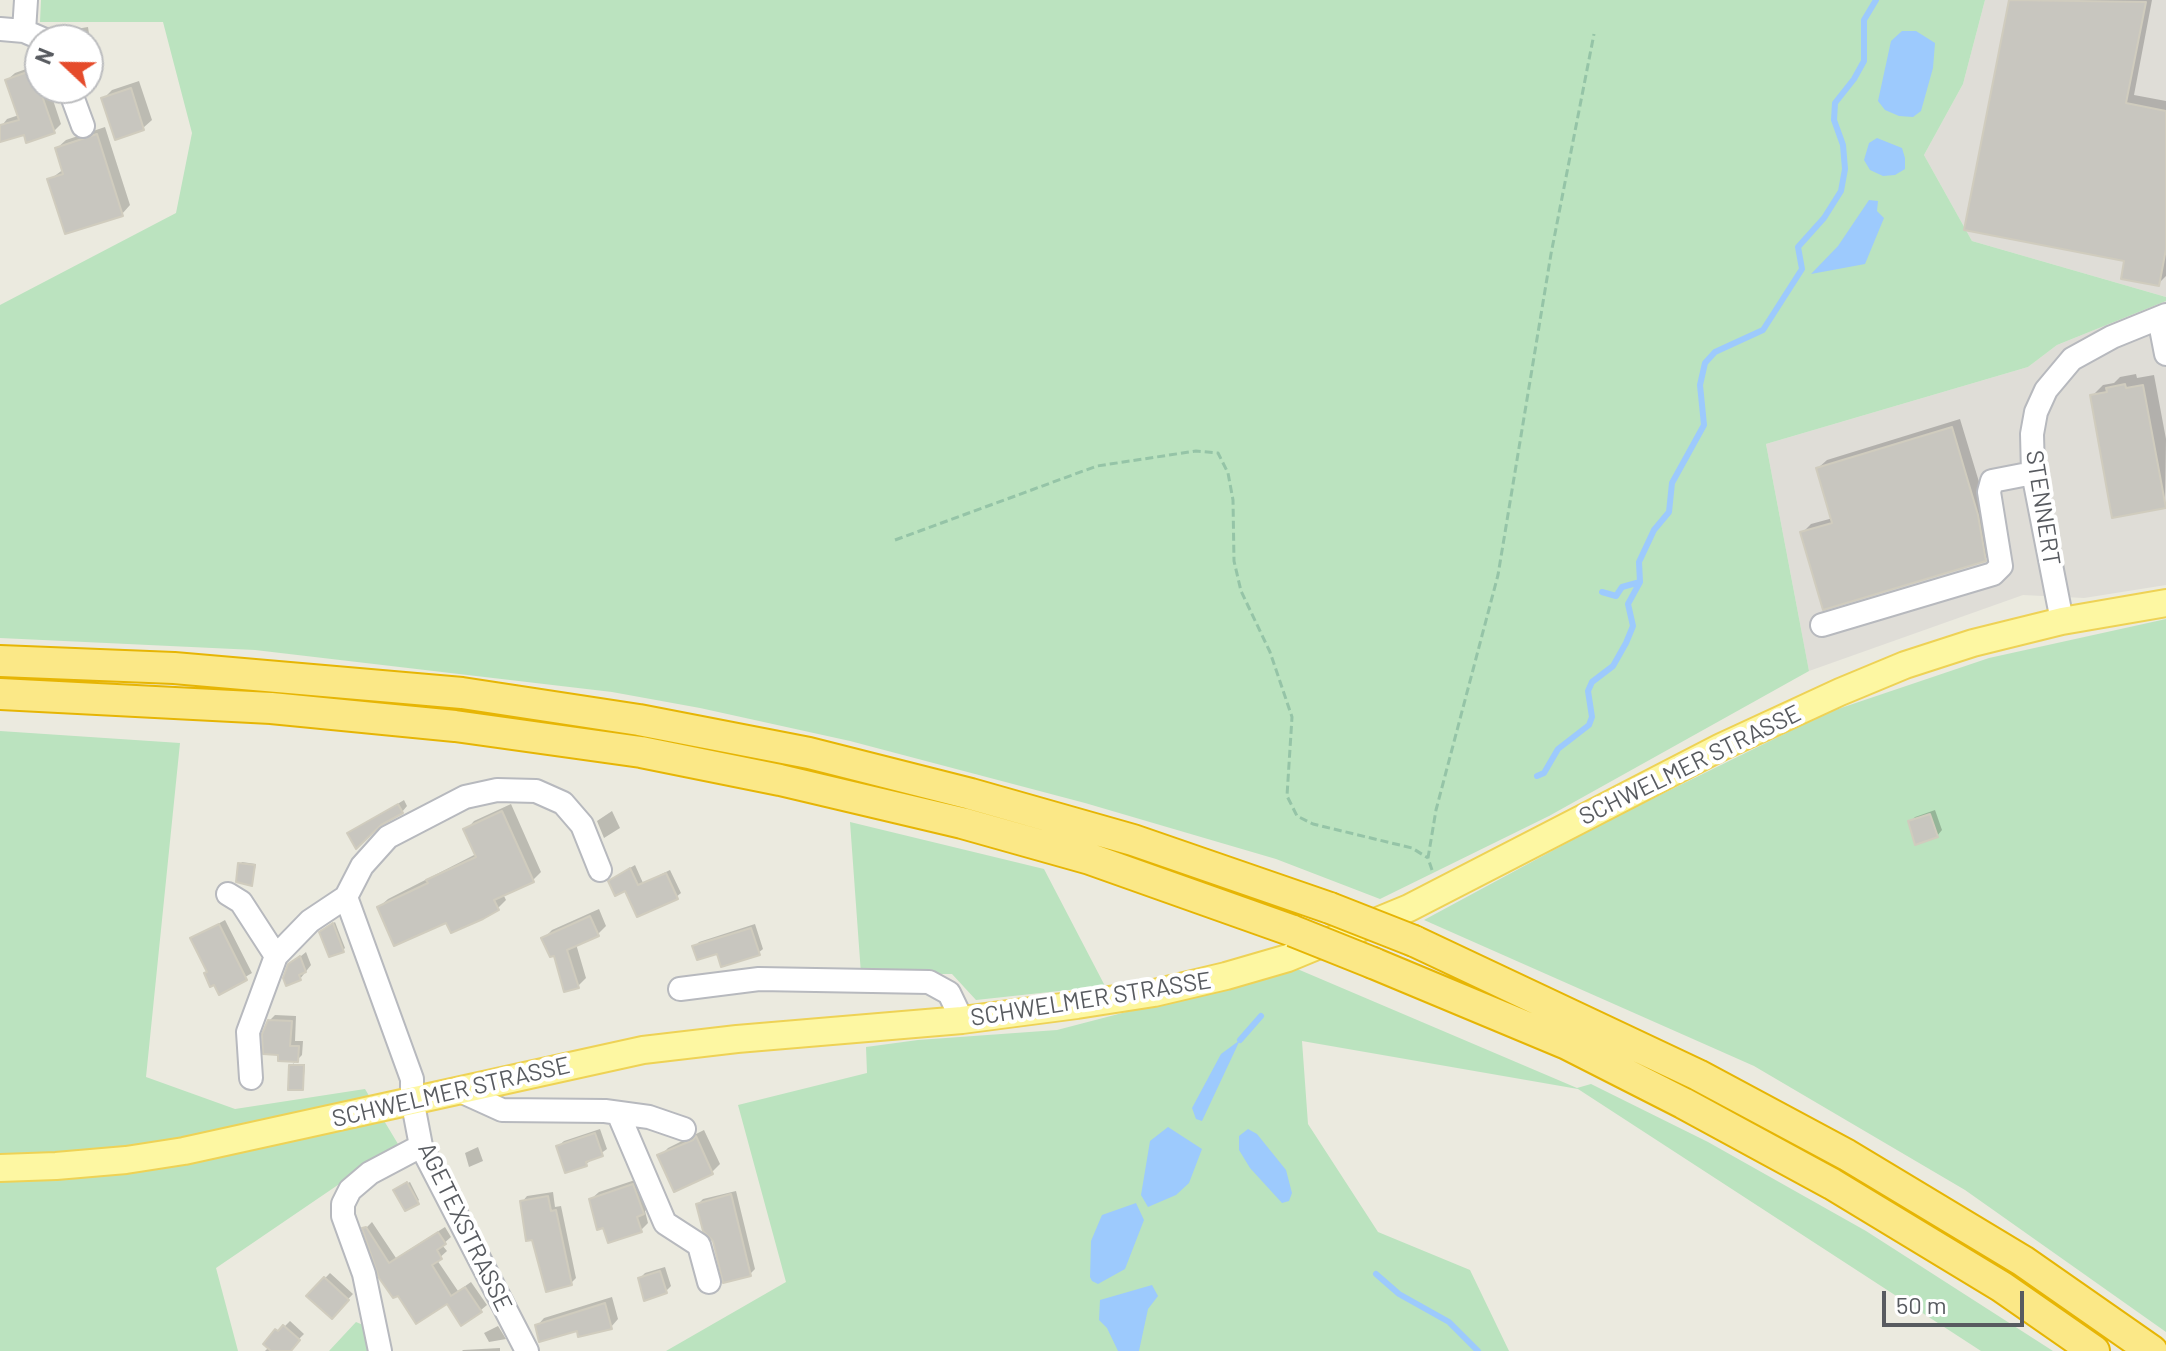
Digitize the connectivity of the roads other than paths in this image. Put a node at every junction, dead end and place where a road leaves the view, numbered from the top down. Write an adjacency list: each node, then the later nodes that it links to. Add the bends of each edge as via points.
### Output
1 (26, 0): 2 (street)
2 (31, 24)
3 (0, 29): 4 (street)
4 (24, 33)
5 (75, 104): 6 (street)
6 (83, 126)
7 (2162, 317): 8 (street, STENNERT); 9 (street, STENNERT, via 2090,347 2054,378 2036,412)
8 (2166, 354)
9 (2033, 473): 11 (street, STENNERT); 12 (street, via 1992,481 1989,492 2001,566 1993,574)
10 (2166, 603): 11 (main road, SCHWELMER STRASSE)
11 (2062, 621): 20 (main road, SCHWELMER STRASSE, via 1973,643 1840,692 1721,747 1409,908 1288,958 1154,993)
12 (1822, 625)
13 (0, 661): 32 (highway, bridge, via 174,668 462,693 639,720 809,753 1133,840 1414,941 1671,1062 1847,1155 2023,1261)
14 (0, 694): 31 (highway, bridge, via 271,708 641,752 962,823 1090,859 1293,931 1567,1044 1832,1184 2002,1287)
15 (600, 870): 17 (street, via 582,825 563,803 536,791 497,790 465,797 388,837 362,866)
16 (228, 894): 18 (street, via 241,902)
17 (346, 897): 18 (street, via 310,921); 23 (street, AGETEXSTRASSE, via 412,1079)
18 (276, 956): 21 (street, via 248,1032)
19 (680, 989): 20 (street, via 759,979 929,982 949,993)
20 (962, 1020): 22 (main road, SCHWELMER STRASSE, via 643,1050)
21 (251, 1078)
22 (458, 1090): 23 (main road, SCHWELMER STRASSE); 24 (street, via 502,1110)
23 (412, 1099): 26 (street, AGETEXSTRASSE); 27 (main road, SCHWELMER STRASSE, via 184,1151 98,1163)
24 (618, 1113): 25 (street); 28 (street, via 665,1223 699,1245)
25 (684, 1129)
26 (421, 1146): 29 (street, via 370,1173 343,1204); 30 (street, AGETEXSTRASSE)
27 (0, 1168)
28 (709, 1282)
29 (380, 1351)
30 (527, 1351)
31 (2094, 1351)
32 (2152, 1351)

